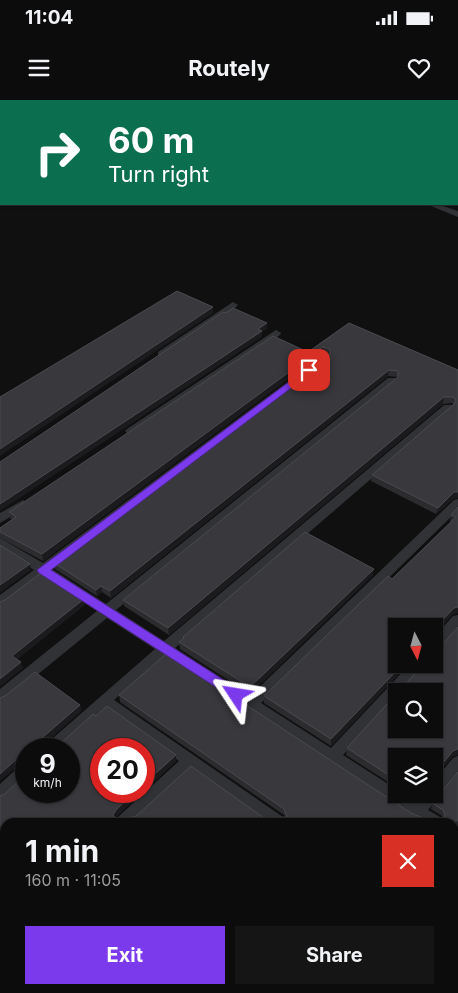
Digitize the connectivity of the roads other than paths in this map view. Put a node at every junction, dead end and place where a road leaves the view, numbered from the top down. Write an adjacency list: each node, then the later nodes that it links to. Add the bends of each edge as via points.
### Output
1 (433, 205): 2 (lane)
2 (458, 214)
3 (233, 305): 6 (lane)
4 (276, 333): 9 (lane)
5 (324, 358): 14 (lane)
6 (153, 360)
7 (392, 380): 16 (lane)
8 (448, 407): 19 (lane)
9 (122, 437)
10 (32, 497): 12 (lane)
11 (458, 504): 23 (lane)
12 (0, 519)
13 (0, 542): 14 (lane)
14 (43, 570): 15 (lane); 16 (lane)
15 (0, 602)
16 (108, 612): 19 (lane); 21 (lane)
17 (458, 620): 18 (lane)
18 (443, 636)
19 (165, 649): 22 (lane); 23 (lane)
20 (410, 673): 25 (lane)
21 (0, 697)
22 (104, 700): 24 (lane); 26 (lane)
23 (250, 704): 25 (lane)
24 (62, 738)
25 (332, 757): 32 (lane)
26 (190, 761): 33 (lane); 34 (lane)
27 (458, 762): 29 (lane)
28 (15, 780): 30 (lane)
29 (443, 781)
30 (0, 794)
31 (425, 803): 32 (lane)
32 (417, 812): 35 (lane)
33 (128, 818)
34 (265, 818)
35 (427, 818)

